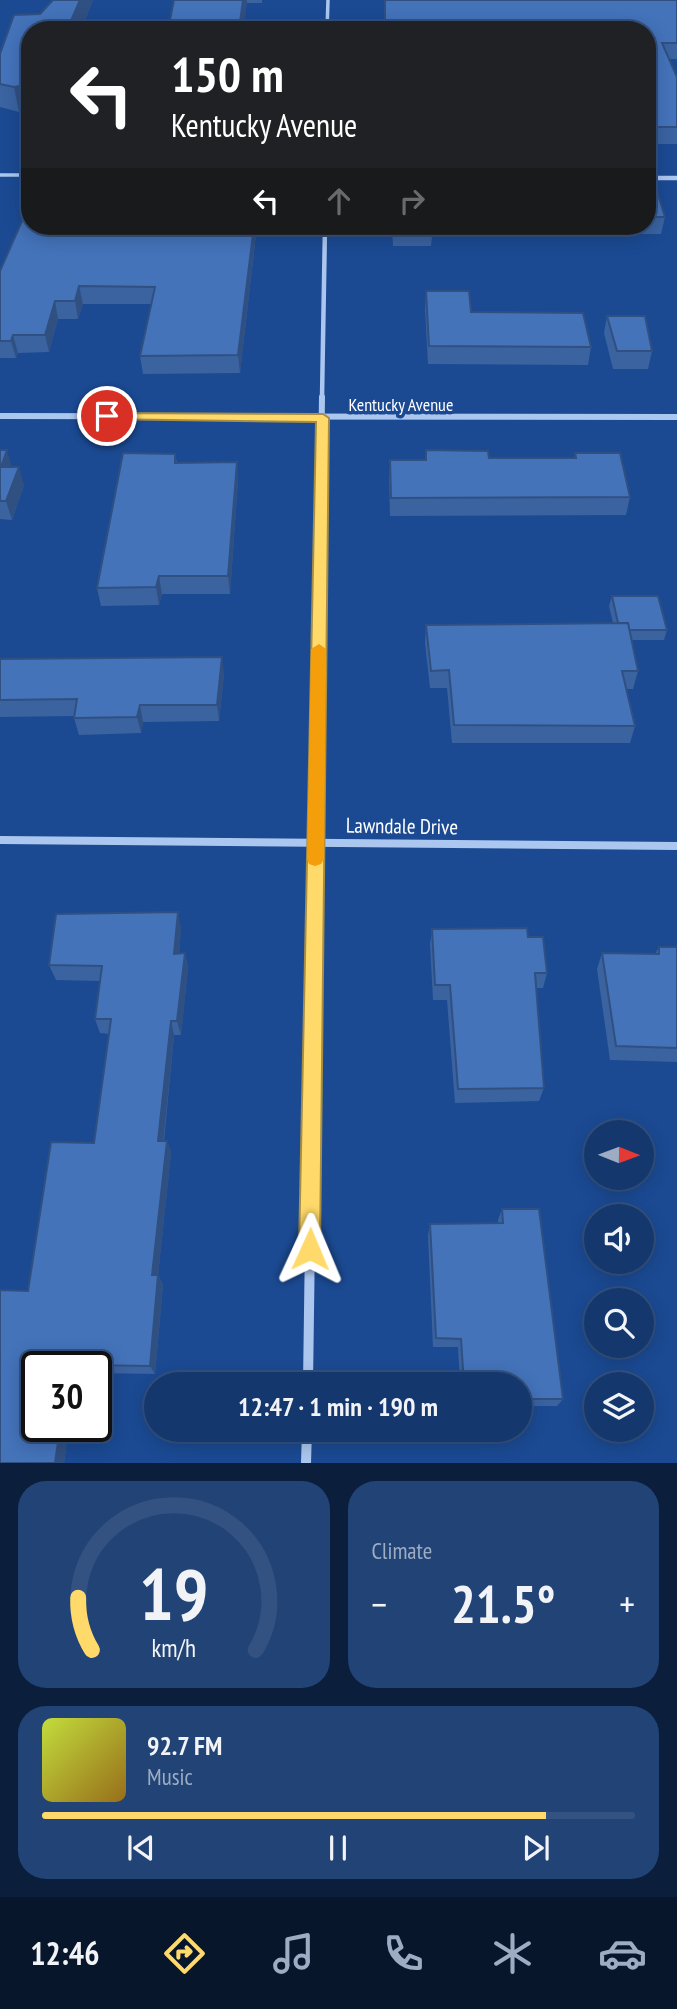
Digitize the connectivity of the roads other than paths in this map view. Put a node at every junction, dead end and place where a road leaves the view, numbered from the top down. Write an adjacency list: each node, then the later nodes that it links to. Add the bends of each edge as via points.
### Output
1 (328, 0): 2 (street)
2 (327, 21)
3 (0, 175): 4 (street)
4 (21, 175)
5 (656, 177): 6 (street)
6 (677, 178)
7 (326, 235): 10 (street)
8 (0, 416): 10 (street, Kentucky Avenue)
9 (677, 417): 10 (street, Kentucky Avenue)
10 (323, 418): 12 (street)
11 (0, 840): 12 (street, Lawndale Drive)
12 (316, 843): 13 (street, Lawndale Drive); 14 (street)
13 (677, 846)
14 (307, 1372)
15 (307, 1442): 16 (street)
16 (306, 1463)

